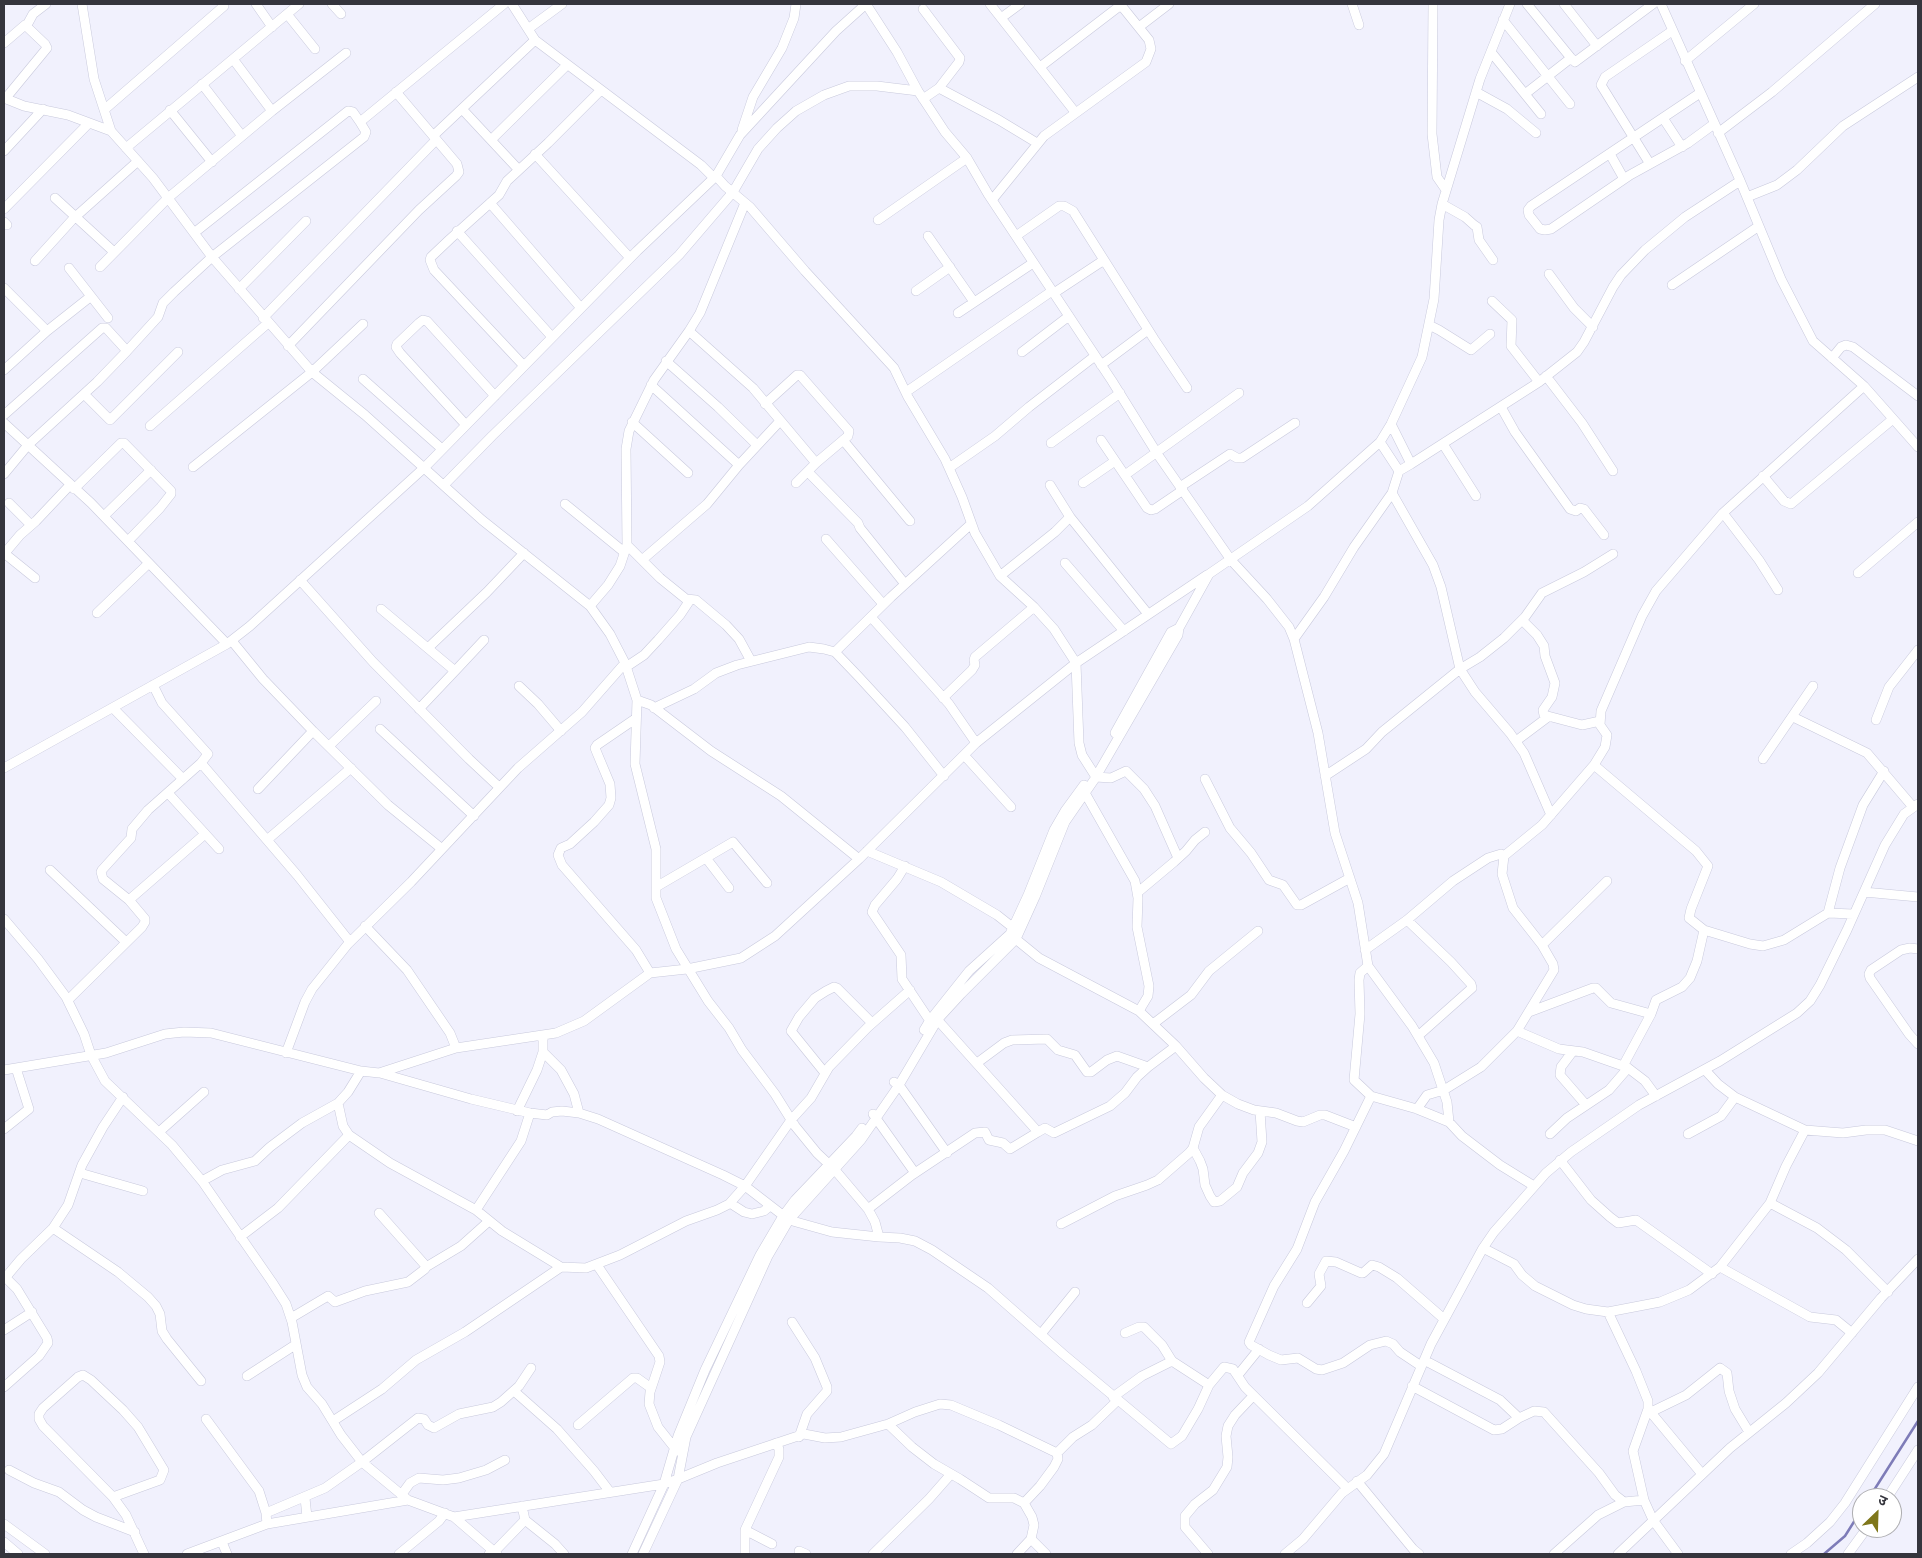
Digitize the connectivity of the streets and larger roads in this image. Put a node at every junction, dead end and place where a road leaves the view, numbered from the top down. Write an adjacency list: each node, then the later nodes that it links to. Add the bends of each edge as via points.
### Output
1 (46, 4): 30 (street, via 33,14)
2 (82, 4): 62 (street, via 94,78)
3 (256, 4): 32 (street)
4 (299, 4): 26 (street)
5 (332, 4): 27 (street)
6 (504, 4): 53 (street)
7 (512, 4): 34 (street)
8 (562, 4): 34 (street)
9 (796, 4): 74 (street, via 782,48 753,97)
10 (866, 4): 52 (street); 74 (street, via 836,31)
11 (990, 4): 28 (street)
12 (1020, 4): 28 (street)
13 (1121, 4): 33 (street); 46 (street)
14 (1169, 4): 33 (street)
15 (1352, 4): 31 (street)
16 (1434, 4): 93 (street, via 1432,134 1437,177)
17 (1510, 4): 29 (street)
18 (1527, 4): 42 (street)
19 (1653, 4): 38 (street)
20 (1660, 4): 35 (street)
21 (1754, 4): 44 (street)
22 (1875, 4): 73 (street, via 1772,92)
23 (1569, 5): 38 (street)
24 (224, 6): 62 (street)
25 (923, 9): 50 (street, via 960,58)
26 (287, 14): 32 (street); 39 (street)
27 (341, 14)
28 (1002, 18): 46 (street)
29 (1503, 20): 40 (street); 47 (street)
30 (27, 25): 37 (street); 57 (street, via 46,48)
31 (1359, 25)
32 (272, 27): 43 (street)
33 (1139, 27): 65 (street, via 1151,49 1146,62)
34 (528, 29): 36 (street)
35 (1672, 32): 44 (street); 77 (street, via 1602,81 1602,89)
36 (534, 40): 45 (street); 61 (street)
37 (4, 43)
38 (1597, 46): 42 (street, via 1576,62)
39 (315, 49)
40 (1491, 52): 54 (street); 56 (street)
41 (346, 53): 64 (street)
42 (1570, 58): 47 (street)
43 (232, 59): 49 (street); 64 (street)
44 (1685, 61): 55 (street)
45 (567, 65): 51 (street); 78 (street)
46 (1040, 67): 65 (street)
47 (1547, 76): 56 (street); 59 (street)
48 (1918, 77): 95 (street, via 1843,126 1777,185)
49 (202, 84): 63 (street); 75 (street)
50 (939, 88): 58 (street); 79 (street)
51 (601, 90): 83 (street); 90 (street)
52 (918, 90): 58 (street); 94 (street, via 848,86 824,95 796,111 777,128 758,149)
53 (396, 92): 68 (street); 76 (street)
54 (1476, 92): 72 (street, via 1507,109); 93 (street)
55 (1700, 93): 67 (street); 70 (street)
56 (1525, 94): 66 (street)
57 (4, 98): 60 (street)
58 (924, 99): 85 (street)
59 (1570, 104)
60 (43, 109): 69 (street); 82 (street)
61 (462, 109): 76 (street); 78 (street)
62 (104, 110): 71 (street)
63 (170, 110): 81 (street); 87 (street)
64 (272, 111): 75 (street)
65 (1075, 112): 79 (street)
66 (1541, 114)
67 (1663, 118): 77 (street); 80 (street)
68 (360, 122): 108 (street, via 353,112 348,111); 112 (street, via 366,132 364,137)
69 (89, 123): 71 (street); 102 (street)
70 (1714, 124): 73 (street); 80 (street)
71 (111, 132): 81 (street)
72 (1536, 133)
73 (1718, 133): 92 (street)
74 (740, 135): 90 (street)
75 (242, 136): 87 (street)
76 (434, 138): 134 (street); 143 (street, via 459,168 456,176)
77 (1633, 138): 84 (street); 88 (street)
78 (491, 140): 89 (street)
79 (1037, 143): 98 (street)
80 (1682, 147): 88 (street)
81 (126, 148): 86 (street)
82 (4, 151)
83 (535, 154): 89 (street); 113 (street)
84 (1610, 154): 91 (street); 91 (street, via 1531,206 1528,210 1530,216 1540,228 1551,228)
85 (966, 158): 98 (street); 104 (street)
86 (138, 161): 97 (street); 103 (street)
87 (212, 162): 97 (street)
88 (1650, 164): 91 (street)
89 (518, 169): 99 (street)
90 (715, 177): 94 (street); 113 (street)
91 (1624, 179)
92 (1740, 181): 95 (street); 137 (street, via 1685,217 1645,250 1617,281)
93 (1446, 190): 101 (street)
94 (733, 192): 100 (street); 203 (street, via 672,262)
95 (1755, 194): 106 (street)
96 (55, 198): 103 (street)
97 (168, 198): 108 (street); 111 (street)
98 (992, 200): 110 (street)
99 (490, 202): 107 (street); 130 (street)
100 (745, 203): 140 (street, via 700,313); 159 (street, via 894,368)
101 (1442, 204): 115 (street, via 1477,227 1479,240); 136 (street, via 1434,299)
102 (4, 209)
103 (75, 217): 111 (street); 116 (street)
104 (878, 220)
105 (306, 221): 124 (street)
106 (1759, 226): 122 (street); 147 (street, via 1813,341)
107 (458, 232): 142 (street); 151 (street, via 431,257 431,264)
108 (194, 233): 112 (street)
109 (928, 236): 119 (street)
110 (1016, 236): 114 (street, via 1059,206 1064,206 1079,219); 117 (street)
111 (114, 252): 118 (street)
112 (212, 258): 124 (street); 144 (street, via 167,299 158,316)
113 (630, 258): 130 (street)
114 (1104, 260): 126 (street); 138 (street)
115 (1493, 260)
116 (35, 261)
117 (1033, 263): 126 (street); 129 (street)
118 (100, 267)
119 (950, 267): 125 (street); 129 (street)
120 (69, 268): 127 (street)
121 (1549, 274): 137 (street)
122 (1672, 285)
123 (4, 288): 139 (street)
124 (239, 289): 134 (street)
125 (916, 291)
126 (1053, 292): 132 (street); 159 (street)
127 (90, 297): 133 (street); 139 (street)
128 (1492, 301): 155 (street, via 1512,320 1511,346)
129 (974, 302): 131 (street)
130 (581, 308): 142 (street)
131 (958, 313)
132 (1069, 316): 146 (street); 148 (street)
133 (108, 318)
134 (266, 320): 143 (street); 175 (street)
135 (363, 324): 153 (street)
136 (1428, 325): 141 (street, via 1471,350); 173 (street, via 1422,357)
137 (1593, 327): 155 (street, via 1577,352)
138 (1148, 330): 150 (street); 158 (street)
139 (46, 331): 152 (street)
140 (689, 331): 149 (street); 165 (street, via 752,388)
141 (1490, 334)
142 (552, 337): 151 (street)
143 (288, 346): 153 (street)
144 (127, 351): 162 (street); 167 (street, via 104,327)
145 (178, 352): 162 (street, via 110,420)
146 (1022, 352)
147 (1836, 352): 157 (street); 164 (street, via 1846,345 1853,347)
148 (1095, 356): 150 (street); 192 (street, via 995,436)
149 (666, 361): 156 (street); 182 (street)
150 (1101, 365): 160 (street)
151 (524, 366): 163 (street)
152 (4, 370)
153 (312, 372): 190 (street); 191 (street)
154 (363, 379): 184 (street)
155 (1543, 379): 166 (street); 195 (street, via 1582,423)
156 (651, 386): 170 (street); 189 (street)
157 (1864, 386): 168 (street); 200 (street)
158 (1187, 388)
159 (906, 392): 192 (street)
160 (1120, 393): 179 (street); 185 (street)
161 (1239, 393): 185 (street)
162 (84, 394): 181 (street)
163 (494, 396): 174 (street); 174 (street, via 428,321 423,320 397,344 396,349)
164 (1918, 396)
165 (765, 404): 169 (street); 176 (street, via 800,375 849,431)
166 (1501, 407): 180 (street); 218 (street, via 1515,432 1570,508 1576,511 1584,509)
167 (4, 415)
168 (1893, 419): 183 (street); 200 (street, via 1791,504 1784,501)
169 (780, 421): 182 (street); 187 (street)
170 (632, 422): 197 (street); 221 (street, via 626,449)
171 (1295, 422): 206 (street, via 1242,458 1230,454)
172 (4, 423): 181 (street)
173 (1391, 424): 178 (street); 188 (street)
174 (466, 425): 184 (street)
175 (150, 426)
176 (843, 440): 187 (street); 214 (street)
177 (1101, 440): 186 (street)
178 (1380, 442): 194 (street); 226 (street, via 1308,506)
179 (1051, 443)
180 (1443, 444): 188 (street); 208 (street)
181 (28, 445): 198 (street); 205 (street)
182 (757, 445): 189 (street)
183 (1918, 446)
184 (442, 449): 191 (street)
185 (1156, 452): 199 (street); 206 (street)
186 (1115, 461): 199 (street); 202 (street)
187 (816, 463): 196 (street)
188 (1412, 464): 194 (street)
189 (738, 465): 225 (street, via 707,504)
190 (193, 467)
191 (425, 467): 203 (street); 233 (street)
192 (949, 468): 216 (street)
193 (150, 470): 205 (street, via 123,443); 212 (street); 220 (street, via 171,494)
194 (1399, 471): 207 (street)
195 (1613, 471)
196 (808, 472): 201 (street); 234 (street, via 858,523)
197 (688, 473)
198 (4, 474)
199 (1125, 475): 206 (street, via 1151,510)
200 (1763, 476): 211 (street)
201 (796, 483)
202 (1083, 483)
203 (444, 485): 222 (street)
204 (1050, 485): 213 (street)
205 (72, 487): 212 (street); 217 (street)
206 (1182, 488): 226 (street)
207 (1392, 493): 246 (street); 255 (street, via 1433,565)
208 (1476, 496)
209 (9, 503): 217 (street)
210 (565, 504): 221 (street)
211 (1723, 513): 235 (street); 270 (street, via 1656,591 1601,711)
212 (104, 516): 220 (street)
213 (1070, 517): 231 (street); 242 (street)
214 (910, 521)
215 (1918, 522): 229 (street)
216 (971, 524): 231 (street); 234 (street)
217 (32, 525): 223 (street)
218 (1604, 535)
219 (826, 539): 237 (street)
220 (128, 541): 227 (street)
221 (626, 549): 225 (street); 238 (street, via 620,566)
222 (524, 552): 238 (street); 249 (street)
223 (4, 553): 232 (street)
224 (1613, 554): 244 (street, via 1542,593)
225 (642, 560): 236 (street)
226 (1231, 560): 230 (street); 246 (street, via 1280,615)
227 (149, 563): 241 (street); 248 (street)
228 (1065, 563): 245 (street)
229 (1858, 573)
230 (1209, 574): 242 (street); 284 (street, via 1178,635)
231 (1000, 576): 239 (street)
232 (35, 578)
233 (300, 580): 248 (street); 265 (street)
234 (905, 584): 237 (street)
235 (1778, 590)
236 (690, 600): 252 (street, via 695,599 726,625 739,639); 254 (street, via 644,655)
237 (883, 604): 243 (street)
238 (590, 606): 254 (street, via 610,634)
239 (1034, 607): 253 (street, via 1054,629); 260 (street, via 975,657 972,670)
240 (381, 609): 249 (street)
241 (97, 613)
242 (1148, 614): 245 (street)
243 (871, 617): 251 (street); 260 (street)
244 (1522, 620): 255 (street, via 1480,657); 266 (street, via 1544,646 1555,683 1552,697 1543,710)
245 (1124, 631): 253 (street)
246 (1294, 639): 286 (street)
247 (484, 640): 256 (street)
248 (229, 643): 257 (street); 272 (street)
249 (428, 648): 256 (street)
250 (1918, 650): 269 (street, via 1889,687)
251 (835, 652): 252 (street, via 809,647); 285 (street)
252 (751, 661): 264 (street, via 716,673 694,689)
253 (1076, 663): 275 (street); 284 (street, via 1080,750)
254 (625, 665): 261 (street); 273 (street)
255 (1460, 669): 274 (street); 286 (street, via 1366,748)
256 (455, 671): 265 (street)
257 (153, 685): 263 (street); 279 (street, via 162,703 207,752)
258 (519, 686): 273 (street)
259 (1813, 686): 267 (street)
260 (943, 698): 275 (street)
261 (636, 700): 264 (street); 268 (street)
262 (376, 701): 276 (street)
263 (113, 708): 281 (street); 287 (street)
264 (654, 708): 306 (street, via 711,751 792,804)
265 (419, 709): 289 (street)
266 (1548, 717): 270 (street, via 1582,725); 274 (street)
267 (1793, 717): 278 (street); 283 (street, via 1867,752)
268 (635, 719): 312 (street, via 635,764 656,849); 333 (street, via 597,744 595,748 610,784 609,805 570,844 560,848 558,855 562,865 636,950)
269 (1876, 720)
270 (1600, 722): 280 (street, via 1607,740)
271 (380, 729): 296 (street)
272 (313, 731): 276 (street); 290 (street)
273 (561, 731): 289 (street)
274 (1516, 741): 295 (street)
275 (976, 743): 277 (street)
276 (329, 746): 282 (street)
277 (964, 755): 285 (street); 294 (street)
278 (1763, 759)
279 (201, 763): 287 (street); 299 (street)
280 (1594, 765): 295 (street); 323 (street, via 1696,851 1708,866 1690,918)
281 (4, 768)
282 (352, 768): 299 (street); 301 (street, via 388,805)
283 (1884, 771): 293 (street, via 1900,793); 318 (street, via 1863,805)
284 (1094, 774): 292 (street); 305 (street, via 1105,779 1126,771 1130,773 1150,796); 325 (street, via 1054,830)
285 (944, 776): 302 (street)
286 (1325, 776): 309 (street, via 1335,833)
287 (183, 779): 291 (street)
288 (1205, 779): 309 (street, via 1230,828 1269,880 1283,885 1297,905 1301,906)
289 (499, 788): 296 (street)
290 (258, 789)
291 (168, 793): 298 (street); 317 (street, via 148,810 134,827 131,838 101,872 103,879)
292 (1085, 793): 315 (street, via 1135,881); 325 (street, via 1065,822)
293 (1916, 806): 314 (street, via 1904,814 1885,845)
294 (1012, 807)
295 (1551, 815): 303 (street)
296 (474, 816): 301 (street)
297 (1205, 832): 305 (street)
298 (205, 834): 300 (street); 317 (street)
299 (268, 840): 327 (street)
300 (219, 849)
301 (442, 849): 322 (street)
302 (867, 851): 306 (street); 307 (street)
303 (1504, 856): 321 (street, via 1488,858 1453,881); 328 (street, via 1502,874 1513,908)
304 (706, 858): 311 (street, via 733,842); 312 (street); 313 (street)
305 (1178, 858): 315 (street)
306 (859, 859): 332 (street, via 760,947 741,958)
307 (905, 866): 325 (street, via 972,899 997,915); 334 (street, via 872,912 901,956 902,979)
308 (50, 870): 326 (street)
309 (1350, 878): 330 (street, via 1362,922)
310 (1607, 881): 328 (street)
311 (767, 883)
312 (656, 887): 332 (street, via 656,898 664,921)
313 (729, 888)
314 (1864, 892): 316 (street); 319 (street)
315 (1137, 893): 336 (street, via 1136,927 1150,986)
316 (1918, 897)
317 (129, 900): 326 (street, via 146,919)
318 (1828, 913): 319 (street); 323 (street, via 1784,940 1763,946)
319 (1853, 914): 357 (street, via 1810,1001)
320 (4, 920): 335 (street)
321 (1407, 920): 330 (street); 344 (street, via 1451,962 1472,988)
322 (365, 926): 327 (street); 347 (street, via 407,970 450,1033)
323 (1704, 930): 338 (street, via 1690,978 1682,987 1656,1000)
324 (1258, 931): 341 (street, via 1209,971 1190,995)
325 (1014, 933): 336 (street, via 1039,958); 339 (street)
326 (126, 942): 335 (street)
327 (350, 942): 350 (street, via 312,989)
328 (1542, 945): 337 (street, via 1554,970)
329 (1918, 949): 345 (street, via 1901,950 1869,974)
330 (1365, 950): 331 (street)
331 (1368, 966): 344 (street); 365 (street, via 1360,973 1359,980 1360,1014 1354,1080)
332 (687, 969): 333 (street); 377 (street)
333 (650, 973): 343 (street, via 584,1021)
334 (910, 990): 339 (street); 340 (street)
335 (68, 1000): 351 (street)
336 (1139, 1011): 341 (street)
337 (1529, 1012): 338 (street, via 1596,988 1611,1003); 342 (street)
338 (1651, 1014): 354 (street)
339 (934, 1020): 352 (street); 361 (street)
340 (872, 1023): 360 (street); 360 (street, via 834,987 815,998 791,1031)
341 (1153, 1024): 346 (street)
342 (1516, 1031): 348 (street, via 1559,1049); 362 (street, via 1481,1067)
343 (544, 1036): 347 (street); 349 (street)
344 (1418, 1036): 362 (street, via 1434,1063)
345 (1918, 1044)
346 (1176, 1046): 353 (street); 364 (street)
347 (456, 1048): 359 (street)
348 (1573, 1051): 354 (street); 370 (street, via 1560,1067 1560,1075)
349 (543, 1052): 373 (street); 374 (street, via 561,1070 574,1094)
350 (286, 1053): 351 (street, via 211,1033 184,1032 165,1034); 358 (street)
351 (91, 1056): 355 (street); 367 (street, via 105,1082)
352 (977, 1063): 353 (street, via 1012,1040 1047,1039 1058,1050 1075,1055 1087,1072 1117,1056); 383 (street)
353 (1148, 1067): 383 (street, via 1110,1106 1054,1133 1045,1128)
354 (1626, 1067): 366 (street, via 1645,1081); 370 (street, via 1609,1090)
355 (16, 1068): 356 (street); 380 (street, via 29,1109)
356 (4, 1070)
357 (1706, 1070): 366 (street); 368 (street)
358 (361, 1071): 359 (street); 369 (street)
359 (379, 1073): 373 (street)
360 (826, 1073): 377 (street, via 811,1098)
361 (897, 1083): 376 (street); 389 (street)
362 (1444, 1090): 371 (street, via 1427,1095); 378 (street)
363 (204, 1092): 382 (street)
364 (1222, 1095): 372 (street); 388 (street, via 1200,1127)
365 (1371, 1096): 371 (street); 379 (street)
366 (1656, 1096): 390 (street)
367 (123, 1097): 382 (street); 392 (street, via 92,1145)
368 (1735, 1097): 381 (street); 385 (street, via 1721,1116)
369 (338, 1103): 386 (street, via 343,1126); 394 (street, via 302,1123 255,1161 222,1170)
370 (1586, 1105): 384 (street)
371 (1417, 1108): 378 (street)
372 (1260, 1110): 379 (street, via 1303,1122 1324,1115); 388 (street, via 1262,1142 1258,1153 1237,1187 1220,1201 1214,1202 1210,1196)
373 (517, 1111): 375 (street)
374 (579, 1113): 375 (street); 395 (street)
375 (530, 1114): 402 (street, via 521,1141)
376 (875, 1115): 391 (street, via 861,1140); 393 (street)
377 (791, 1120): 391 (street); 395 (street)
378 (1449, 1122): 396 (street, via 1500,1165)
379 (1356, 1127): 431 (street, via 1315,1202 1297,1249 1274,1286 1250,1337 1251,1345)
380 (4, 1129)
381 (1805, 1130): 387 (street, via 1843,1133 1876,1129); 399 (street)
382 (160, 1132): 394 (street)
383 (1038, 1132): 389 (street, via 1010,1149 1003,1142 990,1140 981,1131)
384 (1550, 1134)
385 (1688, 1134)
386 (349, 1136): 402 (street, via 390,1163); 408 (street, via 278,1208)
387 (1918, 1141)
388 (1193, 1148): 406 (street, via 1158,1180 1115,1196)
389 (947, 1152): 393 (street)
390 (1560, 1160): 396 (street); 416 (street, via 1591,1200 1610,1217 1618,1223 1636,1220)
391 (832, 1167): 401 (street); 404 (street)
392 (80, 1173): 397 (street); 407 (street, via 68,1205)
393 (915, 1173): 401 (street)
394 (202, 1181): 408 (street)
395 (745, 1186): 398 (street); 400 (street)
396 (1534, 1186): 410 (street)
397 (143, 1191)
398 (730, 1203): 400 (street, via 752,1214); 412 (street)
399 (1770, 1203): 415 (street); 419 (street, via 1817,1228 1846,1250)
400 (770, 1206): 404 (street)
401 (868, 1209): 409 (street)
402 (476, 1210): 405 (street)
403 (380, 1213): 413 (street)
404 (786, 1218): 409 (street, via 832,1232); 455 (street, via 760,1254 705,1370); 458 (street, via 712,1376 686,1437)
405 (490, 1221): 413 (street, via 461,1246); 414 (street)
406 (1061, 1224)
407 (53, 1228): 417 (street); 437 (street, via 118,1272 148,1297 160,1314 162,1331)
408 (240, 1237): 423 (street, via 286,1304)
409 (879, 1237): 429 (street, via 915,1241 932,1250 988,1288)
410 (1482, 1248): 422 (street, via 1514,1264 1529,1281 1548,1293 1573,1305); 424 (street)
411 (1918, 1259): 419 (street)
412 (597, 1265): 414 (street, via 576,1269); 442 (street, via 659,1356)
413 (426, 1267): 423 (street, via 408,1282 365,1291 337,1302 328,1296)
414 (562, 1267): 449 (street, via 465,1332 416,1360 382,1389)
415 (1720, 1267): 416 (street); 427 (street, via 1810,1317 1836,1320)
416 (1712, 1274): 422 (street, via 1689,1290 1660,1302)
417 (4, 1277): 421 (street, via 17,1289)
418 (1075, 1292): 429 (street)
419 (1888, 1292): 427 (street)
420 (1307, 1303): 424 (street, via 1320,1286 1319,1274 1326,1261 1360,1273 1372,1265 1397,1278)
421 (32, 1312): 426 (street); 440 (street, via 47,1338 47,1347)
422 (1608, 1312): 446 (street, via 1642,1384)
423 (291, 1318): 430 (street)
424 (1444, 1319): 433 (street)
425 (792, 1322): 453 (street, via 815,1358 827,1387 807,1414)
426 (4, 1330)
427 (1852, 1332): 452 (street, via 1818,1373)
428 (1124, 1333): 432 (street, via 1144,1327)
429 (1041, 1334): 445 (street)
430 (296, 1345): 436 (street); 449 (street, via 307,1386)
431 (1259, 1349): 433 (street, via 1281,1360 1298,1358 1322,1370 1343,1363 1370,1345 1386,1341); 435 (street)
432 (1172, 1361): 438 (street); 445 (street, via 1142,1376)
433 (1422, 1363): 439 (street); 447 (street, via 1500,1400)
434 (531, 1368): 443 (street)
435 (1238, 1375): 438 (street, via 1233,1369 1224,1367); 444 (street)
436 (246, 1376)
437 (200, 1381)
438 (1208, 1384): 445 (street, via 1182,1436 1171,1444)
439 (1412, 1386): 447 (street, via 1494,1430 1502,1429); 465 (street, via 1384,1454)
440 (4, 1387)
441 (1918, 1387): 512 (street, via 1845,1503 1830,1522)
442 (651, 1388): 451 (street, via 633,1378); 455 (street, via 651,1411)
443 (514, 1391): 460 (street, via 493,1407 459,1414 434,1428 418,1418); 469 (street, via 557,1429)
444 (1253, 1396): 467 (street); 507 (street, via 1228,1426 1227,1466 1213,1490 1184,1516 1185,1526)
445 (1115, 1399): 457 (street, via 1092,1425)
446 (1649, 1410): 452 (street, via 1686,1395 1720,1368 1727,1373 1729,1391); 463 (street); 473 (street, via 1633,1451)
447 (1519, 1418): 475 (street, via 1534,1411 1544,1412)
448 (206, 1420): 477 (street, via 259,1491)
449 (333, 1421): 460 (street)
450 (888, 1424): 453 (street, via 841,1437 808,1434); 457 (street, via 915,1412 946,1404); 462 (street, via 912,1447)
451 (578, 1425)
452 (1749, 1432): 463 (street)
453 (799, 1437): 454 (street)
454 (776, 1444): 464 (street, via 717,1463); 485 (street, via 779,1457)
455 (675, 1450): 458 (street); 466 (street)
456 (1918, 1450): 468 (street)
457 (1057, 1453): 474 (street, via 1058,1459 1050,1472)
458 (682, 1456): 464 (street)
459 (505, 1460): 472 (street, via 459,1478 419,1478 410,1483)
460 (362, 1462): 471 (street); 472 (street)
461 (9, 1470): 486 (street, via 59,1492 96,1517)
462 (951, 1474): 474 (street, via 989,1498 1014,1498); 504 (street)
463 (1702, 1474): 482 (street)
464 (678, 1480): 466 (street); 502 (street)
465 (1358, 1481): 467 (street); 492 (street)
466 (664, 1484): 469 (street); 501 (street)
467 (1347, 1488): 508 (street, via 1303,1539)
468 (1893, 1488)
469 (610, 1492): 476 (street)
470 (114, 1497): 470 (street, via 39,1419 42,1408 83,1375 138,1427 164,1470 160,1480); 486 (street)
471 (305, 1498): 477 (street); 480 (street)
472 (405, 1498): 478 (street); 480 (street)
473 (1644, 1500): 475 (street); 482 (street)
474 (1024, 1502): 488 (street, via 1034,1526)
475 (1624, 1502): 509 (street, via 1598,1515)
476 (522, 1506): 479 (street); 481 (street)
477 (266, 1513): 484 (street)
478 (445, 1513): 479 (street); 499 (street)
479 (454, 1516): 493 (street)
480 (307, 1517): 484 (street)
481 (525, 1520): 493 (street); 500 (street)
482 (1653, 1520): 510 (street); 511 (street)
483 (4, 1524): 495 (street)
484 (267, 1524): 490 (street)
485 (745, 1530): 491 (street); 503 (street)
486 (135, 1532): 496 (street)
487 (1860, 1538): 513 (street)
488 (1031, 1539): 505 (street); 506 (street)
489 (4, 1542): 494 (street)
490 (222, 1542): 497 (street); 498 (street)
491 (772, 1544)
492 (1414, 1552)
493 (493, 1553)
494 (18, 1554)
495 (45, 1554)
496 (144, 1554)
497 (187, 1554)
498 (227, 1554)
499 (399, 1554)
500 (564, 1554)
501 (632, 1554)
502 (643, 1554)
503 (745, 1554)
504 (873, 1554)
505 (1017, 1554)
506 (1046, 1554)
507 (1208, 1554)
508 (1284, 1554)
509 (1554, 1554)
510 (1618, 1554)
511 (1678, 1554)
512 (1791, 1554)
513 (1848, 1554)

